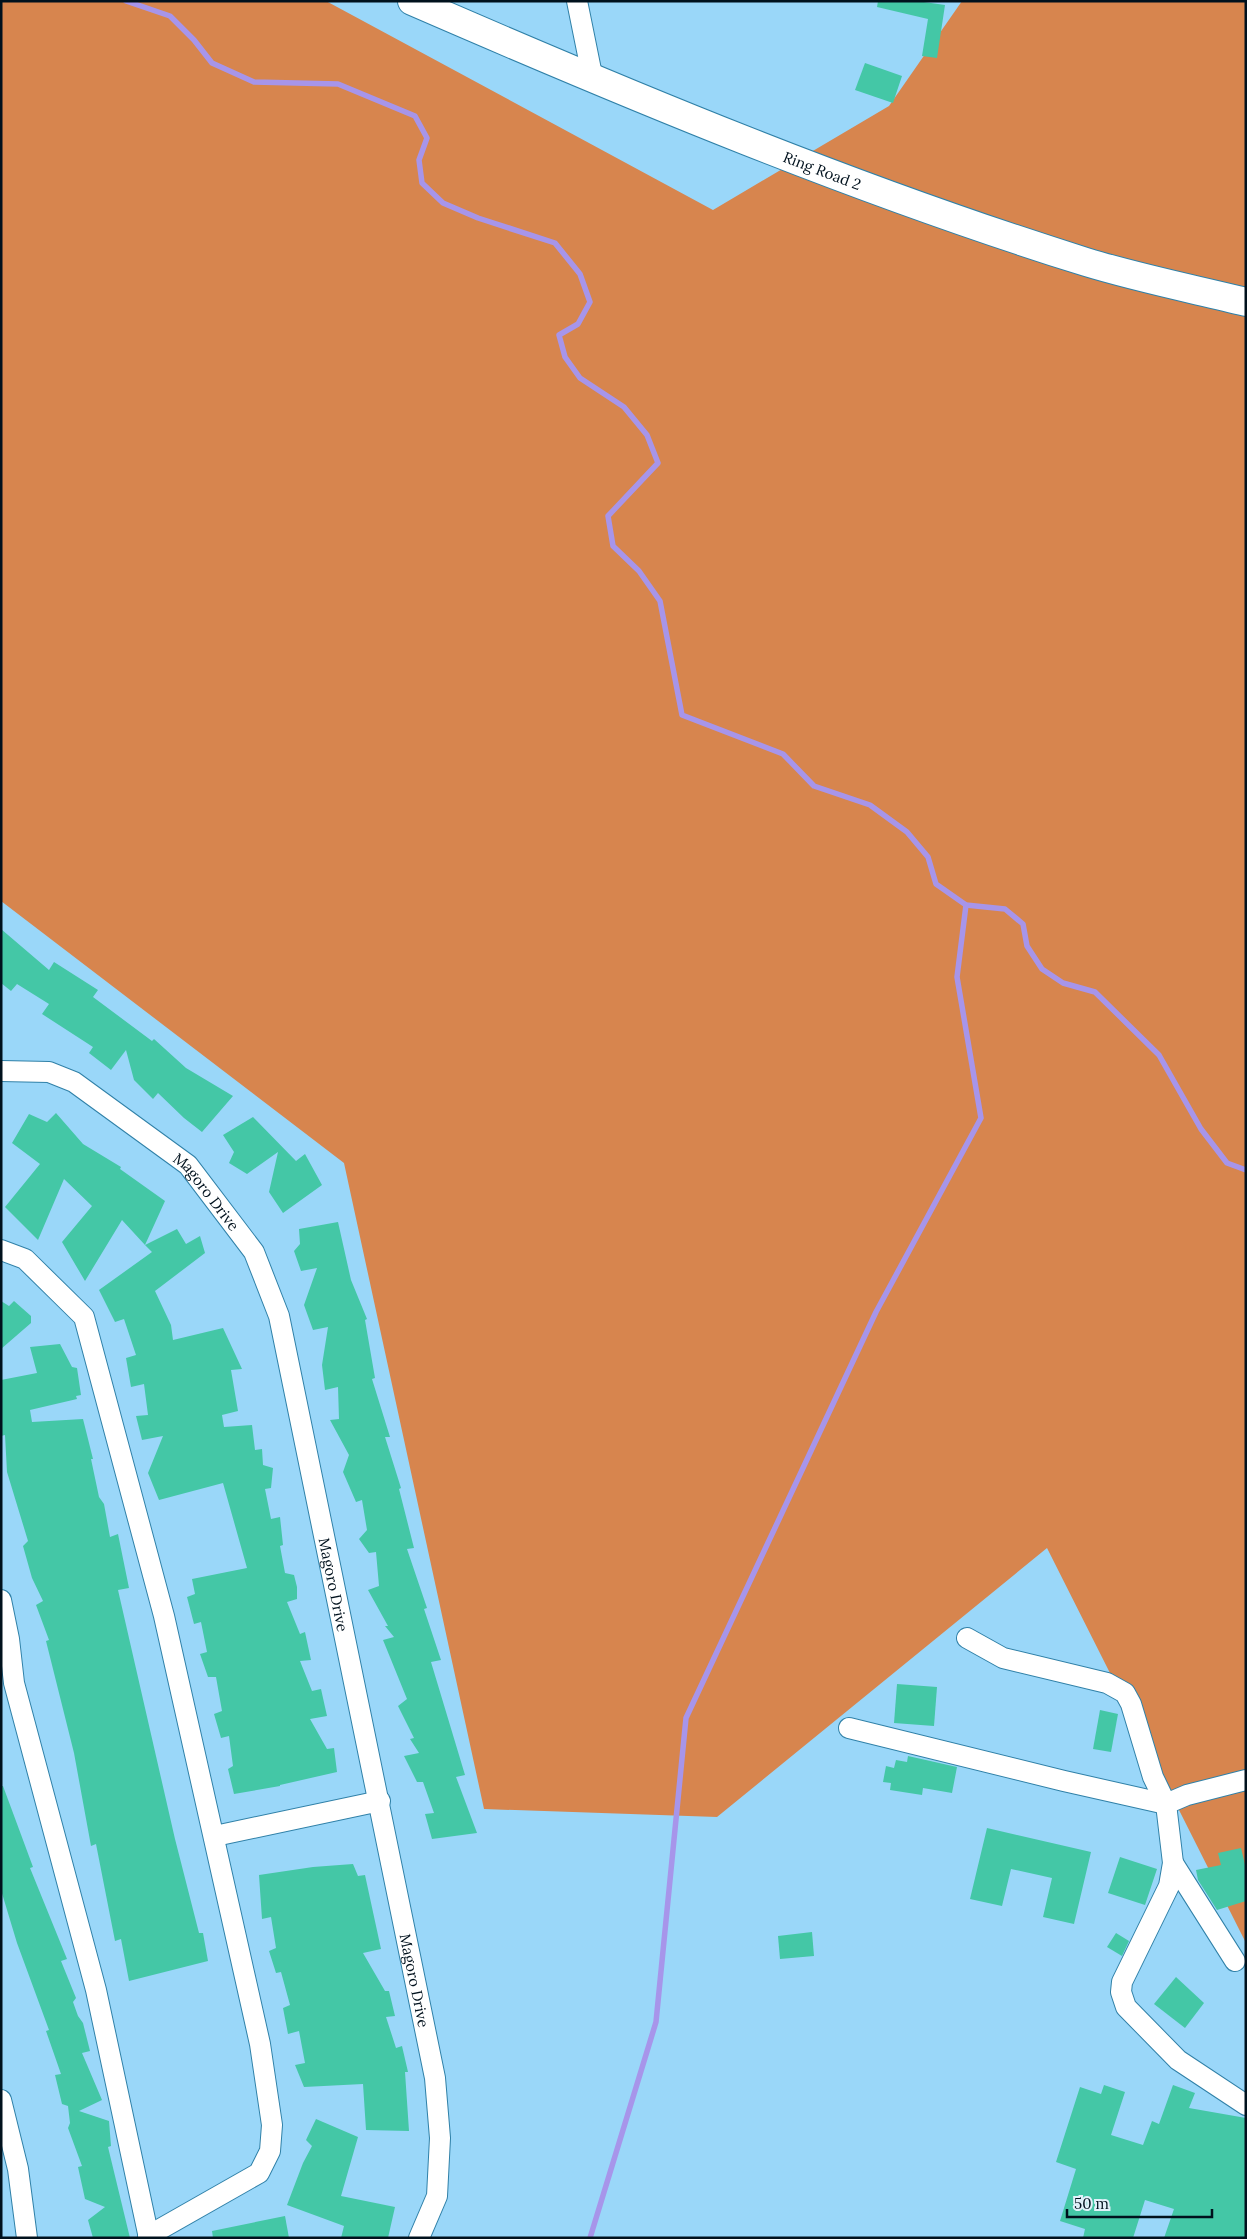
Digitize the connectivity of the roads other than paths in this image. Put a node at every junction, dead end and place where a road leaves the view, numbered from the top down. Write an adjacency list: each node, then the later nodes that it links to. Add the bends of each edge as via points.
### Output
1 (412, 1): 3 (main road, Ring Road 2)
2 (577, 1): 3 (street)
3 (594, 80): 4 (main road, Ring Road 2, via 792,159 945,215 1088,263)
4 (1246, 302)
5 (1, 1071): 13 (street, Magoro Drive, via 49,1072 74,1082 188,1165 254,1252 279,1316)
6 (1, 1250): 15 (street, via 24,1259 84,1317 164,1616)
7 (1, 1600): 10 (street)
8 (966, 1638): 14 (street, via 1003,1658 1107,1683 1124,1693 1131,1704)
9 (1, 1666): 10 (street)
10 (14, 1683): 20 (street, via 96,1990)
11 (849, 1728): 14 (street)
12 (1246, 1780): 14 (street, via 1187,1795)
13 (380, 1802): 15 (street); 22 (street, Magoro Drive, via 435,2078 440,2138 437,2196)
14 (1166, 1804): 16 (street)
15 (215, 1836): 20 (street, via 260,2044 272,2125 270,2151 259,2173)
16 (1173, 1863): 17 (street); 19 (street, via 1168,1886 1122,1982 1121,1992 1126,2007 1178,2060)
17 (1235, 1961)
18 (1, 2100): 21 (street, via 18,2169)
19 (1246, 2105)
20 (148, 2237)
21 (27, 2238)
22 (419, 2238)

